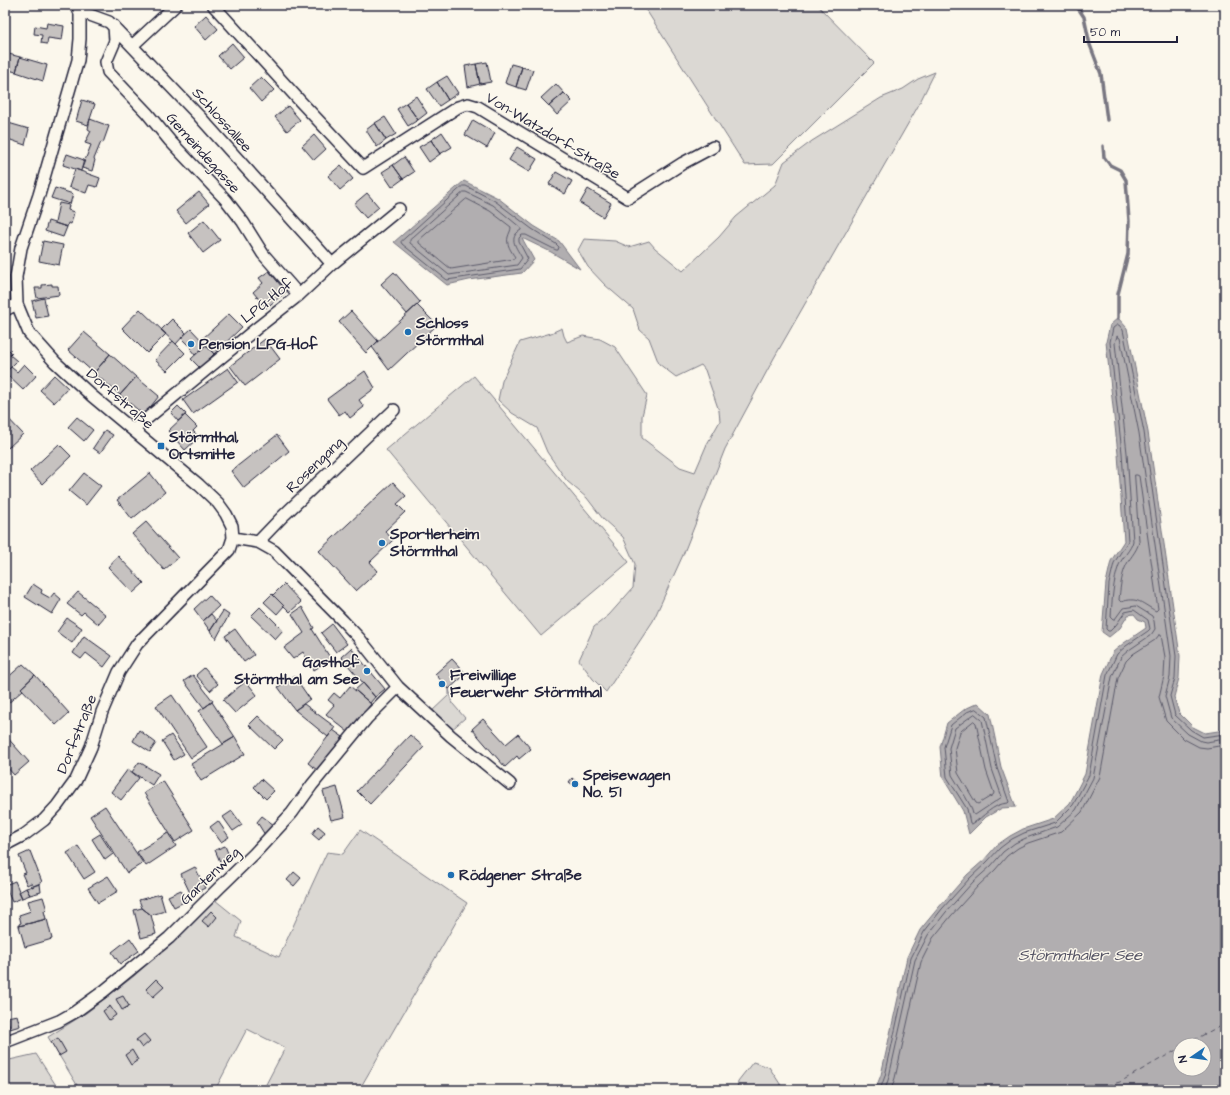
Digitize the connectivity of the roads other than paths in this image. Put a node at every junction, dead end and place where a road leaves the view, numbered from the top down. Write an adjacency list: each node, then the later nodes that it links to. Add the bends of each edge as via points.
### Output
1 (176, 5): 5 (street)
2 (213, 5): 6 (street, Von-Watzdorf-Straße, via 364,168 458,107 468,104 478,107 628,198)
3 (80, 8): 4 (street, Schlossallee); 10 (street, Dorfstraße, via 78,60 21,248 16,277)
4 (114, 26): 5 (street, Schlossallee); 9 (street, Gemeindegasse, via 115,41 106,62 108,72 226,200 263,254)
5 (132, 46): 8 (street, Schlossallee, via 199,116)
6 (713, 147)
7 (399, 209): 8 (street, LPG-Hof)
8 (332, 264): 9 (street, LPG-Hof)
9 (300, 295): 13 (street, LPG-Hof)
10 (17, 304): 11 (street); 13 (street, Dorfstraße, via 28,333 55,362)
11 (5, 310)
12 (394, 410): 15 (street, Rosengang)
13 (133, 430): 14 (street, Dorfstraße, via 218,503 232,526)
14 (233, 538): 15 (street); 18 (street, Dorfstraße, via 229,550 137,644 119,672 76,780 44,820)
15 (258, 542): 16 (street, via 274,551 343,621)
16 (398, 687): 17 (street, via 451,736); 19 (street, Gartenweg, via 367,718 292,813 169,938 75,1012)
17 (510, 784)
18 (5, 845)
19 (5, 1042)

